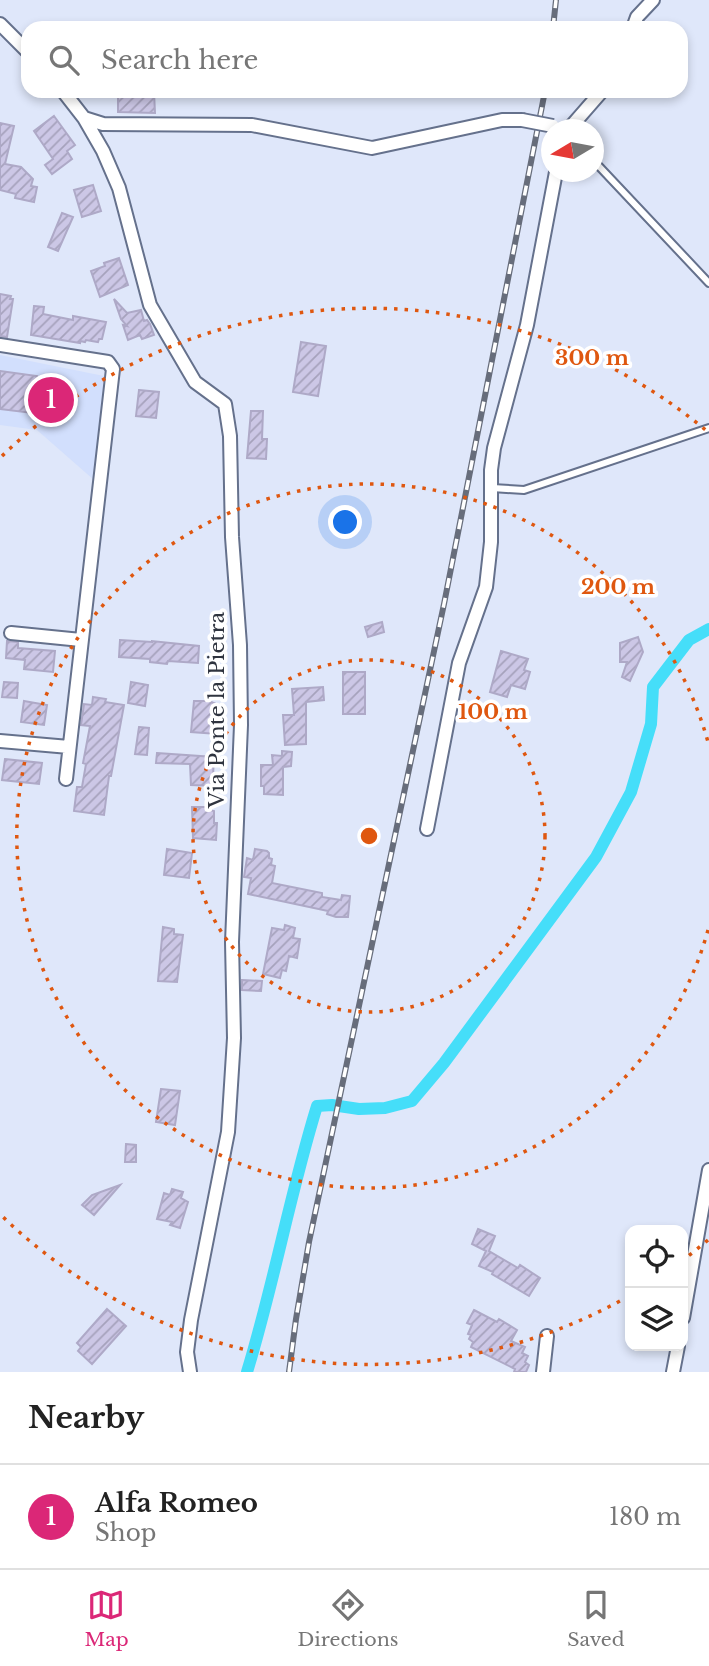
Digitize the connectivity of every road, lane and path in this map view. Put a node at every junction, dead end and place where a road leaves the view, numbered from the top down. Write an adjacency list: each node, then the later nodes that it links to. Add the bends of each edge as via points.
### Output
1 (653, 0): 2 (street)
2 (635, 21)
3 (0, 24): 4 (street)
4 (21, 45)
5 (68, 98): 7 (street, Via Ponte la Pietra)
6 (596, 98): 8 (street)
7 (83, 118): 9 (street, bridge, via 103,124 252,125 372,148 502,120); 26 (street, Via Ponte la Pietra, via 119,188 150,306 195,382 225,404 230,436 241,725 232,942 234,1038 228,1132 191,1320)
8 (578, 119)
9 (541, 124)
10 (604, 173): 12 (lane)
11 (554, 182): 15 (street, via 527,325 494,448)
12 (709, 283)
13 (0, 345): 17 (street, via 108,362 113,369)
14 (709, 428): 15 (lane, via 524,490)
15 (492, 488): 21 (street, via 486,587 459,663)
16 (11, 633): 17 (street)
17 (81, 640): 19 (street)
18 (0, 741): 19 (street)
19 (69, 747): 20 (street)
20 (66, 779)
21 (426, 829)
22 (709, 1170): 23 (street)
23 (688, 1290)
24 (547, 1336): 27 (street)
25 (677, 1351): 28 (street)
26 (190, 1372)
27 (543, 1372)
28 (673, 1372)

